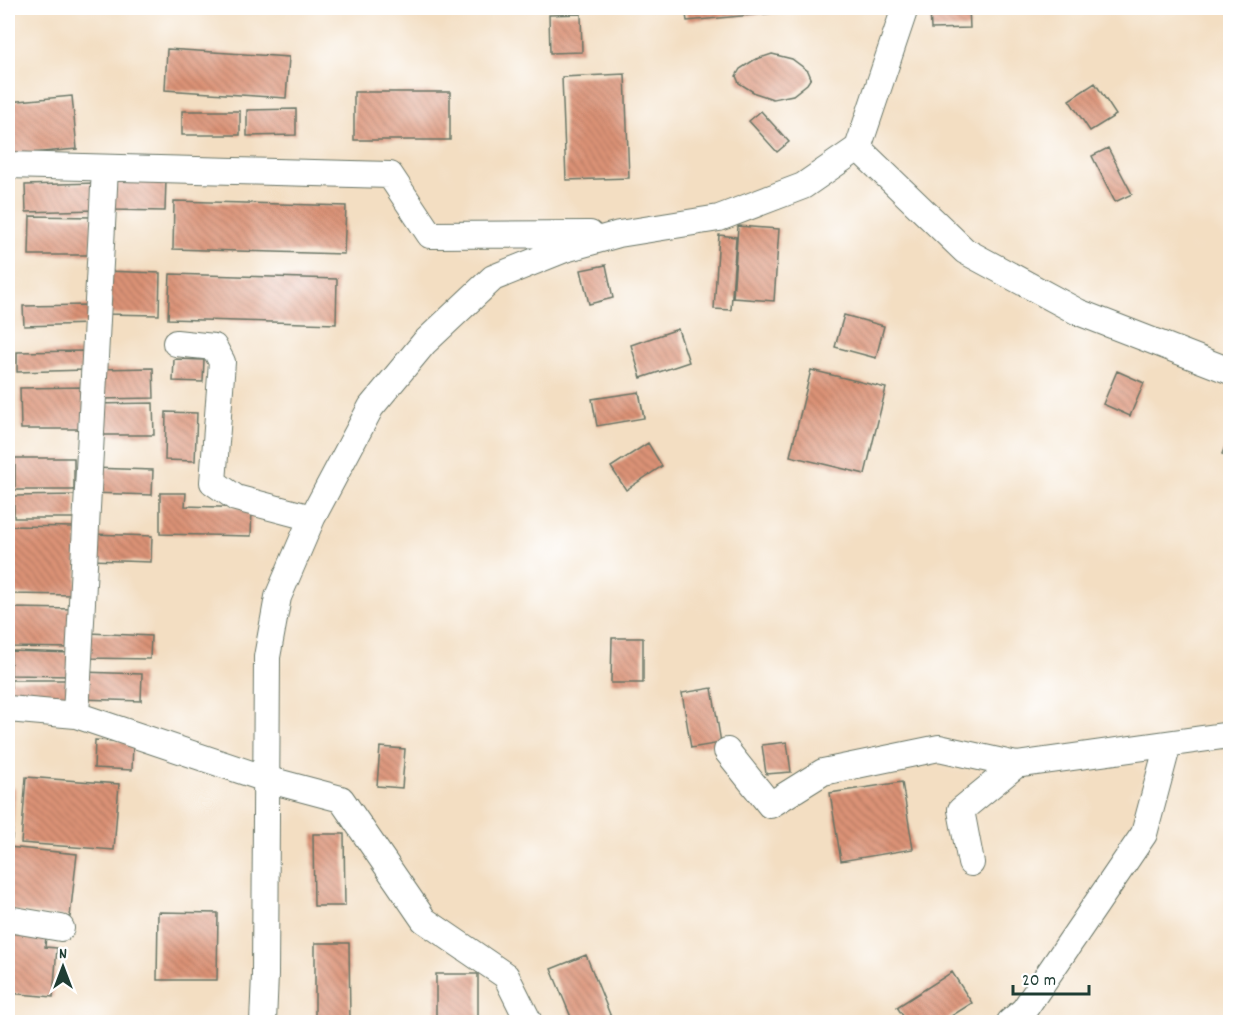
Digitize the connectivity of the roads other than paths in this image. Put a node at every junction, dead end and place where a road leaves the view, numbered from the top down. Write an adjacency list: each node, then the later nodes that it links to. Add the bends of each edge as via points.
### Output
1 (905, 8): 2 (street)
2 (858, 148): 5 (street, via 803,186 719,218); 7 (street, via 964,251 1078,312)
3 (8, 165): 4 (street)
4 (105, 168): 5 (street, via 390,175 430,235); 10 (street)
5 (619, 234): 8 (street, via 566,249 493,278 424,343 371,407)
6 (176, 343): 8 (street, via 214,347 222,362 213,482 236,498)
7 (1230, 371)
8 (312, 518): 15 (street, via 278,597 267,657)
9 (8, 709): 10 (street)
10 (76, 715): 15 (street)
11 (1230, 735): 12 (street)
12 (1168, 744): 14 (street); 21 (street, via 1144,834 1024,1010)
13 (728, 751): 14 (street, via 770,806 823,772 939,748)
14 (1016, 765): 16 (street, via 961,810)
15 (266, 779): 19 (street); 20 (street, via 341,799 424,920 506,976)
16 (971, 863)
17 (8, 919): 18 (street)
18 (61, 928)
19 (263, 1023)
20 (529, 1023)
21 (1010, 1023)

